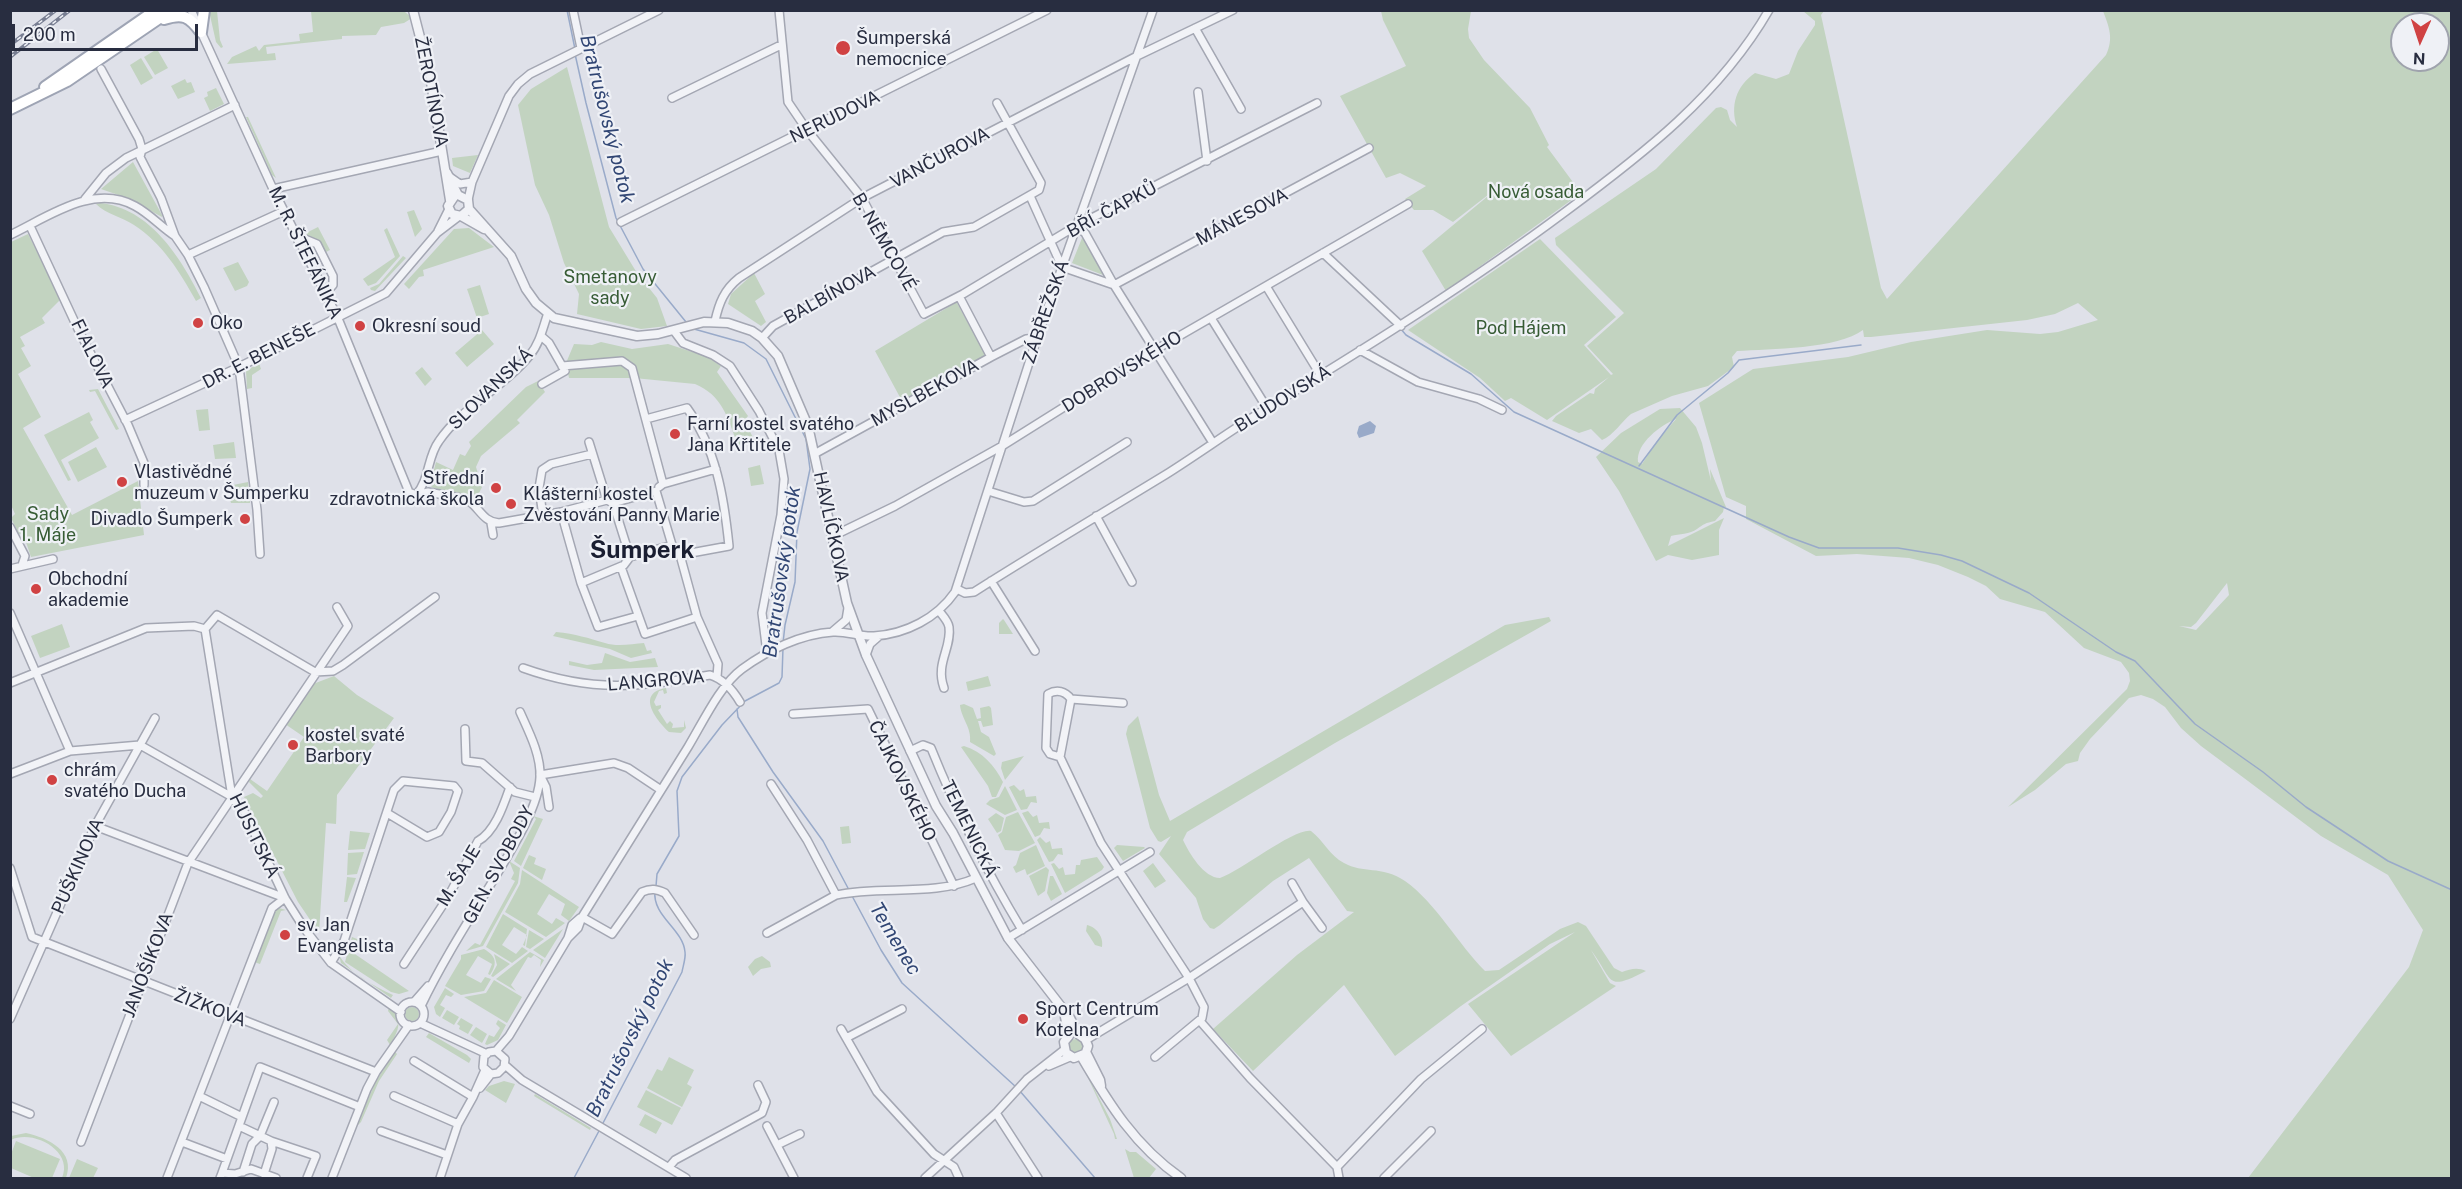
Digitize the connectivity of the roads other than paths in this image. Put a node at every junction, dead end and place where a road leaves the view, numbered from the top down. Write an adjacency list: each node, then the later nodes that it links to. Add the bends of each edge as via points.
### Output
1 (156, 10): 21 (main road)
2 (171, 10): 13 (main road)
3 (191, 10): 15 (street, M. R. ŠTEFÁNIKA)
4 (204, 10): 15 (main road)
5 (413, 10): 32 (street, ŽEROTÍNOVA, via 430,76)
6 (573, 10): 17 (street)
7 (659, 10): 17 (street, DR. E. BENEŠE)
8 (779, 10): 16 (street, B. NĚMCOVÉ)
9 (1047, 10): 29 (street, NERUDOVA)
10 (1153, 10): 18 (street, ZÁBŘEŽSKÁ)
11 (1233, 10): 14 (street, VANČUROVA)
12 (1769, 10): 66 (street, BLUDOVSKÁ, via 1744,49 1694,108 1622,171)
13 (154, 22): 15 (main road, via 181,15); 21 (main road, via 67,81)
14 (1195, 28): 18 (street, VANČUROVA); 27 (street)
15 (201, 32): 25 (street, M. R. ŠTEFÁNIKA)
16 (781, 45): 22 (street); 29 (street, B. NĚMCOVÉ, via 788,102)
17 (577, 50): 35 (street, DR. E. BENEŠE, via 518,84 509,96)
18 (1137, 56): 28 (street, VANČUROVA); 46 (street, ZÁBŘEŽSKÁ)
19 (101, 69): 31 (street)
20 (1198, 92): 33 (street)
21 (34, 96): 26 (main road)
22 (672, 98)
23 (997, 103): 28 (street)
24 (1317, 103): 33 (street, BŘÍ. ČAPKŮ)
25 (235, 105): 31 (street); 36 (street, M. R. ŠTEFÁNIKA)
26 (10, 109)
27 (1241, 109)
28 (1008, 122): 37 (street, via 1041,183); 38 (street, VANČUROVA)
29 (807, 130): 38 (street, B. NĚMCOVÉ); 44 (street, NERUDOVA)
30 (1369, 148): 57 (street, MÁNESOVA)
31 (142, 149): 39 (street, via 106,173); 50 (street, via 141,157)
32 (442, 151): 34 (street, ŽEROTÍNOVA); 36 (street)
33 (1207, 161): 46 (street, BŘÍ. ČAPKŮ)
34 (447, 173): 35 (street, via 460,184); 40 (street, ŽEROTÍNOVA)
35 (472, 182): 40 (street, DR. E. BENEŠE)
36 (273, 189): 42 (street, M. R. ŠTEFÁNIKA)
37 (1030, 196): 52 (street); 55 (street, BALBÍNOVA, via 974,227 943,232)
38 (862, 198): 55 (street, B. NĚMCOVÉ); 65 (street, VANČUROVA, via 739,278 725,291)
39 (85, 199): 45 (street); 50 (street, via 104,197 132,204)
40 (459, 201): 43 (street); 43 (street, ŽEROTÍNOVA, via 452,214); 47 (street, ŽEROTÍNOVA); 48 (street, DR. E. BENEŠE)
41 (1408, 204): 53 (street, DOBROVSKÉHO)
42 (284, 211): 51 (street, M. R. ŠTEFÁNIKA); 54 (street)
43 (460, 216): 47 (street, ŽEROTÍNOVA); 48 (street, DR. E. BENEŠE)
44 (621, 222)
45 (30, 226): 49 (street); 81 (street, FIALOVA)
46 (1076, 226): 52 (street, BŘÍ. ČAPKŮ); 56 (street, ZÁBŘEŽSKÁ); 57 (street, via 1085,233)
47 (489, 232): 61 (street, ŽEROTÍNOVA, via 511,256 536,303)
48 (437, 233): 63 (street, DR. E. BENEŠE, via 386,293)
49 (10, 235)
50 (175, 236): 54 (street)
51 (298, 240): 59 (street, M. R. ŠTEFÁNIKA); 59 (street, via 317,244 333,276 333,285)
52 (1051, 243): 56 (street); 60 (street, BŘÍ. ČAPKŮ)
53 (1323, 253): 58 (street, DOBROVSKÉHO); 66 (street)
54 (188, 255): 75 (street)
55 (895, 259): 62 (street, B. NĚMCOVÉ); 69 (street, BALBÍNOVA, via 773,326)
56 (1062, 267): 57 (street); 70 (street, ZÁBŘEŽSKÁ)
57 (1114, 285): 71 (street)
58 (1266, 286): 64 (street, DOBROVSKÉHO); 76 (street)
59 (325, 294): 63 (street, M. R. ŠTEFÁNIKA)
60 (959, 296): 62 (street, BŘÍ. ČAPKŮ); 73 (street)
61 (548, 313): 67 (street, via 572,323 637,336); 68 (street, SLOVANSKÁ)
62 (924, 314)
63 (337, 316): 75 (street, DR. E. BENEŠE); 93 (street, M. R. ŠTEFÁNIKA, via 409,492)
64 (1211, 318): 71 (street, DOBROVSKÉHO); 78 (street)
65 (715, 321): 67 (street); 69 (street, HAVLÍČKOVA, via 740,326)
66 (1401, 326): 72 (street, BLUDOVSKÁ)
67 (674, 331): 126 (street, via 683,343 730,366 779,450 784,479 781,515 762,613)
68 (541, 336): 74 (street); 93 (street, SLOVANSKÁ, via 530,355 438,441 425,483)
69 (762, 338): 86 (street, HAVLÍČKOVA, via 784,366)
70 (1037, 338): 73 (street, MYSLBEKOVA, via 1026,339); 85 (street, ZÁBŘEŽSKÁ)
71 (1155, 350): 84 (street); 85 (street, DOBROVSKÉHO)
72 (1360, 350): 76 (street, BLUDOVSKÁ); 79 (street, via 1418,382 1479,399)
73 (991, 357): 86 (street, MYSLBEKOVA)
74 (562, 366): 77 (street, via 565,371); 80 (street, via 622,362 632,368)
75 (239, 367): 81 (street, DR. E. BENEŠE); 103 (street)
76 (1321, 376): 78 (street, BLUDOVSKÁ)
77 (542, 384)
78 (1267, 408): 84 (street, BLUDOVSKÁ)
79 (1502, 410)
80 (645, 419): 88 (street, via 687,408 700,426); 89 (street)
81 (125, 420): 90 (street, FIALOVA, via 144,463)
82 (588, 442): 87 (street)
83 (1127, 442): 92 (street, via 1033,501)
84 (1213, 443): 97 (street, BLUDOVSKÁ)
85 (1002, 446): 92 (street, ZÁBŘEŽSKÁ); 101 (street, DOBROVSKÉHO)
86 (816, 453): 101 (street, HAVLÍČKOVA)
87 (592, 454): 94 (street); 96 (street, via 542,470 539,488)
88 (716, 469): 89 (street); 104 (street, via 725,501 729,546)
89 (663, 484): 91 (street)
90 (144, 485)
91 (656, 490): 94 (street); 102 (street)
92 (988, 491): 113 (street, ZÁBŘEŽSKÁ)
93 (416, 495): 98 (street, via 428,492 466,499)
94 (610, 502): 95 (street); 105 (street)
95 (561, 512): 96 (street); 112 (street)
96 (543, 516): 98 (street)
97 (1096, 516): 110 (street, BLUDOVSKÁ); 111 (street)
98 (491, 523): 100 (street)
99 (10, 527): 107 (street, via 25,556)
100 (493, 535)
101 (833, 536): 115 (street, HAVLÍČKOVA)
102 (672, 545): 104 (street); 105 (street)
103 (260, 554)
104 (680, 555): 120 (street)
105 (630, 557): 108 (street)
106 (53, 560): 107 (street)
107 (22, 565): 109 (street)
108 (621, 567): 112 (street); 119 (street)
109 (10, 569)
110 (991, 580): 113 (street, BLUDOVSKÁ, via 971,593); 125 (street)
111 (1132, 582)
112 (581, 583): 119 (street, via 598,627)
113 (957, 589): 117 (street, ZÁBŘEŽSKÁ)
114 (435, 597): 129 (street, via 343,665 333,671)
115 (848, 603): 122 (street, via 846,620); 123 (street, HAVLÍČKOVA)
116 (338, 606): 129 (street, JANOŠÍKOVA, via 348,626)
117 (939, 611): 124 (street, LANGROVA, via 912,627); 134 (street, via 949,627 940,671)
118 (10, 613): 130 (street)
119 (638, 616): 120 (street, via 645,634)
120 (697, 617): 131 (street, via 718,664)
121 (205, 629): 129 (street, via 217,615); 130 (street, via 146,628); 151 (street, HUSITSKÁ)
122 (832, 632): 123 (street, LANGROVA); 126 (street, LANGROVA)
123 (858, 634): 124 (street, LANGROVA); 127 (street, TEMENICKÁ)
124 (880, 635): 127 (street, via 870,644)
125 (1035, 651)
126 (767, 653): 133 (street, LANGROVA, via 741,669)
127 (866, 655): 143 (street, TEMENICKÁ)
128 (523, 668): 131 (street, LANGROVA, via 553,679 606,687)
129 (315, 672): 151 (street, JANOŠÍKOVA)
130 (36, 673): 132 (street); 144 (street)
131 (717, 677): 133 (street, LANGROVA)
132 (10, 683)
133 (726, 685): 136 (street); 150 (street)
134 (944, 688)
135 (1071, 699): 137 (street); 145 (street); 145 (street, via 1058,691 1048,694 1046,748 1050,754)
136 (740, 702)
137 (1123, 703)
138 (520, 712): 147 (street, GEN. SVOBODY, via 534,743)
139 (793, 714): 162 (street, ČAJKOVSKÉHO, via 868,709)
140 (155, 718): 142 (street, PUŠKINOVA)
141 (465, 729): 149 (street, via 466,761 482,763)
142 (140, 745): 144 (street); 151 (street); 155 (street, PUŠKINOVA)
143 (910, 751): 160 (street, TEMENICKÁ); 168 (street, TEMENICKÁ, via 923,745 932,748 949,790)
144 (70, 752): 146 (street)
145 (1060, 756): 159 (street)
146 (10, 774)
147 (540, 775): 150 (street, via 614,763); 152 (street, GEN. SVOBODY); 153 (street)
148 (771, 784): 163 (street)
149 (510, 787): 152 (street); 174 (street, M. ŠAJE, via 486,837 478,841 448,897)
150 (661, 790): 166 (street)
151 (231, 796): 157 (street, JANOŠÍKOVA); 164 (street, HUSITSKÁ, via 246,813)
152 (535, 797): 177 (street, GEN. SVOBODY, via 523,829)
153 (549, 807)
154 (387, 813): 154 (street, via 394,790 403,781 454,786 458,791 439,832 427,837); 173 (street, via 344,941)
155 (95, 826): 157 (street); 172 (street, PUŠKINOVA)
156 (1150, 852): 159 (street)
157 (188, 863): 164 (street); 176 (street, JANOŠÍKOVA)
158 (10, 868): 172 (street, via 32,938)
159 (1118, 872): 168 (street); 175 (street)
160 (976, 878): 162 (street); 171 (street, TEMENICKÁ)
161 (1292, 883): 165 (street)
162 (954, 886): 163 (street)
163 (836, 895): 169 (street)
164 (285, 898): 173 (street, HUSITSKÁ); 180 (street, via 273,908)
165 (1303, 902): 167 (street); 175 (street)
166 (582, 917): 170 (street, via 612,934 642,892 659,890); 188 (street)
167 (1322, 928)
168 (1022, 930): 171 (street)
169 (767, 933)
170 (694, 935)
171 (1008, 938): 187 (street, TEMENICKÁ, via 1070,1018)
172 (44, 943): 176 (street, ŽIŽKOVA); 181 (street, PUŠKINOVA)
173 (331, 963): 178 (street, HUSITSKÁ)
174 (404, 964)
175 (1189, 978): 183 (street, via 1204,1006); 190 (street)
176 (141, 982): 180 (street, ŽIŽKOVA); 219 (street, JANOŠÍKOVA)
177 (418, 1004): 178 (street); 182 (street)
178 (402, 1009): 184 (street)
179 (902, 1009): 189 (street)
180 (229, 1015): 199 (street, ŽIŽKOVA); 202 (street)
181 (10, 1019)
182 (422, 1019): 184 (street); 194 (street)
183 (1200, 1021): 196 (street); 225 (street)
184 (406, 1023): 199 (street)
185 (841, 1029): 189 (street)
186 (1482, 1029): 225 (street, via 1421,1080)
187 (1073, 1035): 190 (street, TEMENICKÁ); 192 (street, via 1064,1042)
188 (509, 1036): 191 (street); 195 (street)
189 (846, 1038): 224 (street, via 877,1092)
190 (1086, 1040): 193 (street)
191 (496, 1052): 194 (street); 195 (street)
192 (1067, 1053): 193 (street); 208 (street, via 1018,1088)
193 (1084, 1054): 241 (street, via 1131,1135)
194 (485, 1057): 200 (street)
195 (503, 1057): 198 (street)
196 (1155, 1057)
197 (414, 1061): 204 (street)
198 (503, 1068): 200 (street); 226 (street)
199 (376, 1072): 207 (street)
200 (488, 1072): 204 (street)
201 (758, 1085): 226 (street, via 766,1102 762,1113 675,1160)
202 (199, 1096): 210 (street); 220 (street)
203 (394, 1096): 211 (street)
204 (473, 1097): 211 (street)
205 (274, 1102): 217 (street)
206 (10, 1106): 209 (street)
207 (360, 1107): 210 (street, via 260,1067); 233 (street)
208 (996, 1113): 224 (street); 240 (street)
209 (30, 1114)
210 (242, 1118): 212 (street)
211 (458, 1124): 222 (street)
212 (239, 1125): 217 (street); 223 (street)
213 (767, 1126): 221 (street)
214 (381, 1131): 222 (street)
215 (1431, 1131): 243 (street)
216 (800, 1134): 221 (street)
217 (260, 1136): 218 (street); 227 (street, via 252,1143)
218 (272, 1141): 228 (street); 232 (street, via 316,1156)
219 (81, 1142)
220 (182, 1142): 223 (street); 230 (street)
221 (777, 1145): 237 (street)
222 (447, 1155): 234 (street)
223 (227, 1159): 229 (street)
224 (944, 1161): 238 (street); 239 (street, via 954,1167)
225 (1337, 1167): 242 (street)
226 (670, 1168): 235 (street); 236 (street)
227 (243, 1172): 228 (street, via 251,1169); 229 (street)
228 (264, 1174): 231 (street)
229 (221, 1176)
230 (167, 1179)
231 (276, 1179)
232 (307, 1179)
233 (332, 1179)
234 (440, 1179)
235 (669, 1179)
236 (686, 1179)
237 (794, 1179)
238 (925, 1179)
239 (959, 1179)
240 (1038, 1179)
241 (1181, 1179)
242 (1339, 1179)
243 (1384, 1179)

